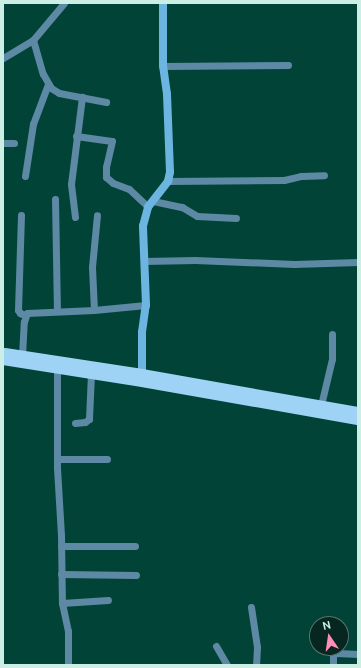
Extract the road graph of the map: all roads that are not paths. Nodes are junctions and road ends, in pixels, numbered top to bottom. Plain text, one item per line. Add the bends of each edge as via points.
1 (64, 3) edge
2 (163, 3) edge
3 (33, 40) junction
4 (3, 58) edge
5 (288, 65) dead end
6 (163, 66) junction
7 (48, 84) junction
8 (82, 97) junction
9 (106, 102) dead end
10 (76, 136) junction
11 (3, 142) edge
12 (14, 143) dead end
13 (324, 175) dead end
14 (25, 176) dead end
15 (168, 181) junction
16 (55, 198) dead end
17 (150, 204) junction
18 (21, 215) dead end
19 (97, 215) dead end
20 (75, 217) dead end
21 (236, 218) dead end
22 (144, 261) junction
23 (358, 262) edge
24 (146, 305) junction
25 (94, 310) junction
26 (57, 311) junction
27 (25, 315) junction
28 (332, 334) dead end
29 (3, 353) edge
30 (22, 356) junction
31 (3, 360) edge
32 (57, 368) junction
33 (91, 374) junction
34 (142, 378) junction
35 (321, 405) junction
36 (358, 412) edge
37 (358, 420) edge
38 (75, 423) dead end
39 (57, 459) junction
40 (107, 459) dead end
41 (61, 546) junction
42 (135, 546) dead end
43 (62, 574) junction
44 (136, 575) dead end
45 (108, 600) dead end
46 (62, 603) junction
47 (251, 607) dead end
48 (216, 646) dead end
49 (68, 665) edge
50 (227, 665) edge
51 (256, 665) edge

1 - 3 street
2 - 6 street
3 - 4 street
3 - 7 street
5 - 6 street
6 - 15 street via 167,94 170,164
7 - 8 street via 59,93
7 - 14 street via 33,124
8 - 9 street
8 - 10 street
10 - 17 street via 112,141 106,177
10 - 20 street via 71,184
11 - 12 street
13 - 15 street via 284,180
15 - 17 street
16 - 26 street
17 - 21 street via 182,207 197,216
17 - 22 street via 143,226
18 - 27 street via 18,310
19 - 25 street via 92,267
22 - 23 street via 195,260 294,264
22 - 24 street
24 - 25 street
24 - 34 street via 142,332
25 - 26 street
26 - 27 street via 30,312
27 - 30 street
28 - 35 street via 332,359
29 - 30 main road
30 - 34 main road
31 - 32 main road
32 - 33 main road
32 - 39 street
33 - 34 main road
33 - 38 street via 89,419 86,422
34 - 35 main road
34 - 37 main road
35 - 36 main road
39 - 40 street
39 - 41 street
41 - 42 street
41 - 43 street
43 - 44 street
43 - 46 street
45 - 46 street
46 - 49 street via 68,638
47 - 51 street
48 - 50 street

